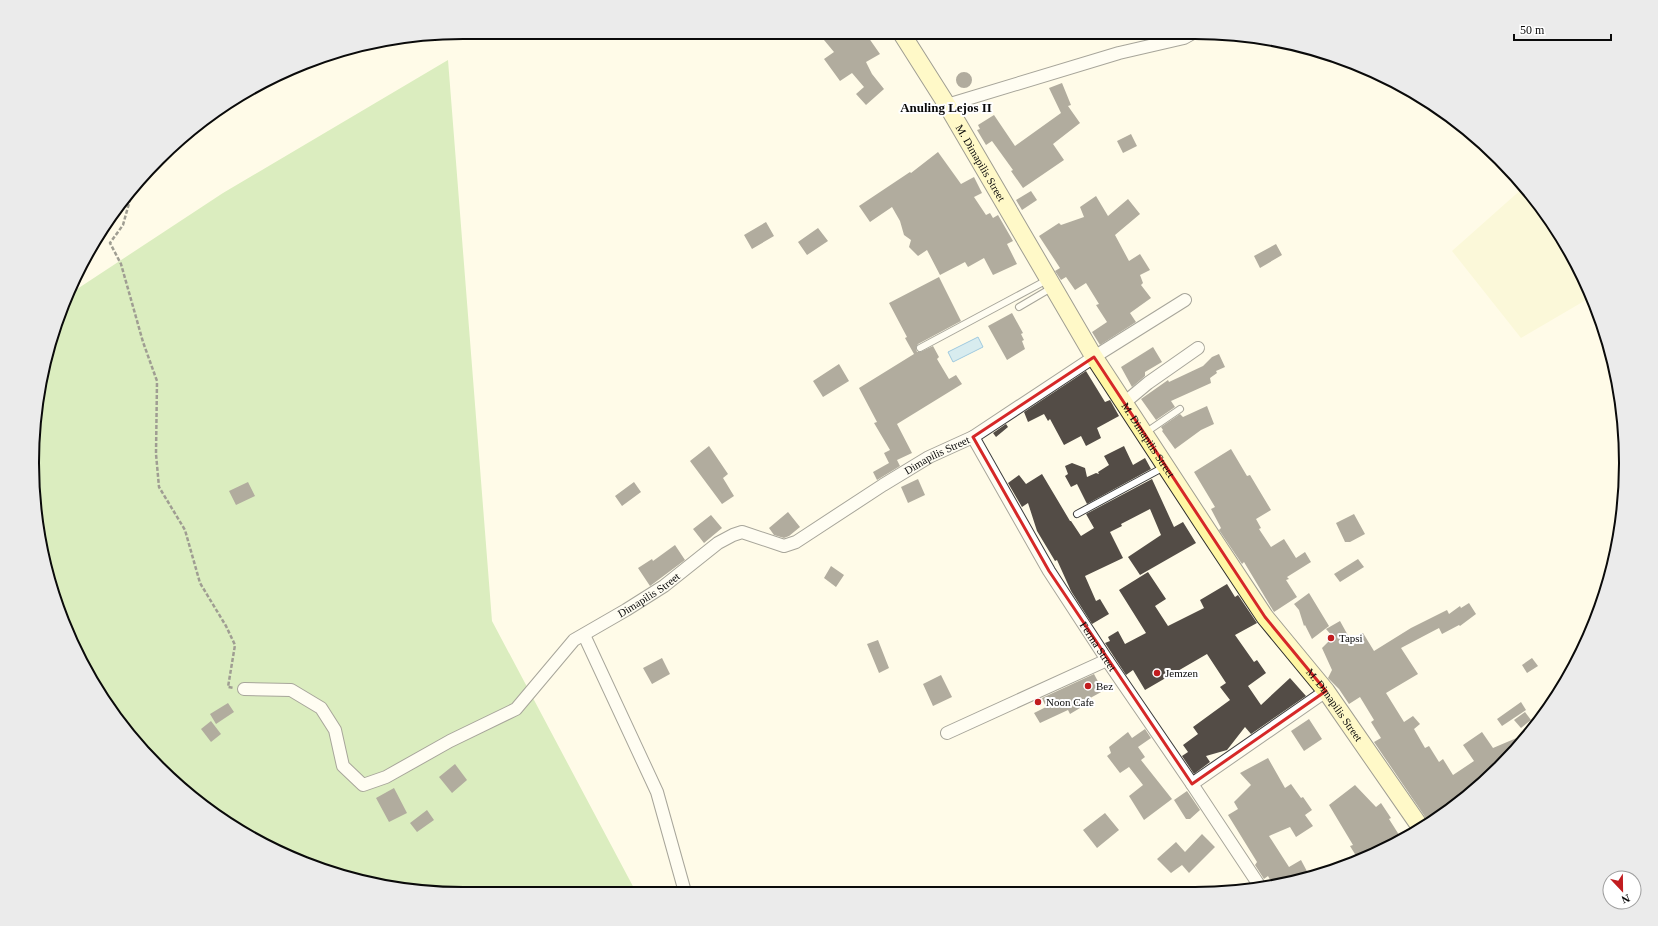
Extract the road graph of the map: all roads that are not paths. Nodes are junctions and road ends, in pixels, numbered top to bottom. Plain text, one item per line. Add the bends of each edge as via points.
1 (905, 39) edge
2 (1180, 39) edge
3 (947, 105) junction
4 (1050, 283) junction
5 (1185, 300) dead end
6 (1019, 307) dead end
7 (920, 348) dead end
8 (1198, 348) dead end
9 (1094, 357) junction
10 (1124, 403) junction
11 (1180, 409) dead end
12 (1144, 434) junction
13 (974, 436) junction
14 (1166, 467) junction
15 (1077, 514) dead end
16 (584, 635) junction
17 (1106, 660) junction
18 (244, 689) road end
19 (1326, 691) junction
20 (947, 733) dead end
21 (1192, 784) junction
22 (1418, 824) edge
23 (1257, 882) edge
24 (684, 887) edge

1 - 3 main road, M. Dimapilis Street
2 - 3 street via 1119,53
3 - 4 main road, M. Dimapilis Street
4 - 6 lane
4 - 7 lane
4 - 9 main road, M. Dimapilis Street
5 - 9 street, Dimapilis Street
8 - 10 street
9 - 10 main road, M. Dimapilis Street
9 - 13 street, Dimapilis Street
10 - 12 main road, M. Dimapilis Street
11 - 12 lane
12 - 14 main road, M. Dimapilis Street
13 - 16 street, Dimapilis Street via 928,457 796,542 784,546 742,532 733,534 664,586
13 - 17 street, Ferma Street via 1049,571
14 - 15 lane
14 - 19 main road, M. Dimapilis Street via 1265,617
16 - 18 street, Dimapilis Street via 574,640 516,708 386,777 363,785 343,766 335,730 321,708 291,690
16 - 24 street via 657,792
17 - 20 street
17 - 21 street, Ferma Street
19 - 21 street
19 - 22 main road, M. Dimapilis Street
21 - 23 street, Ferma Street

